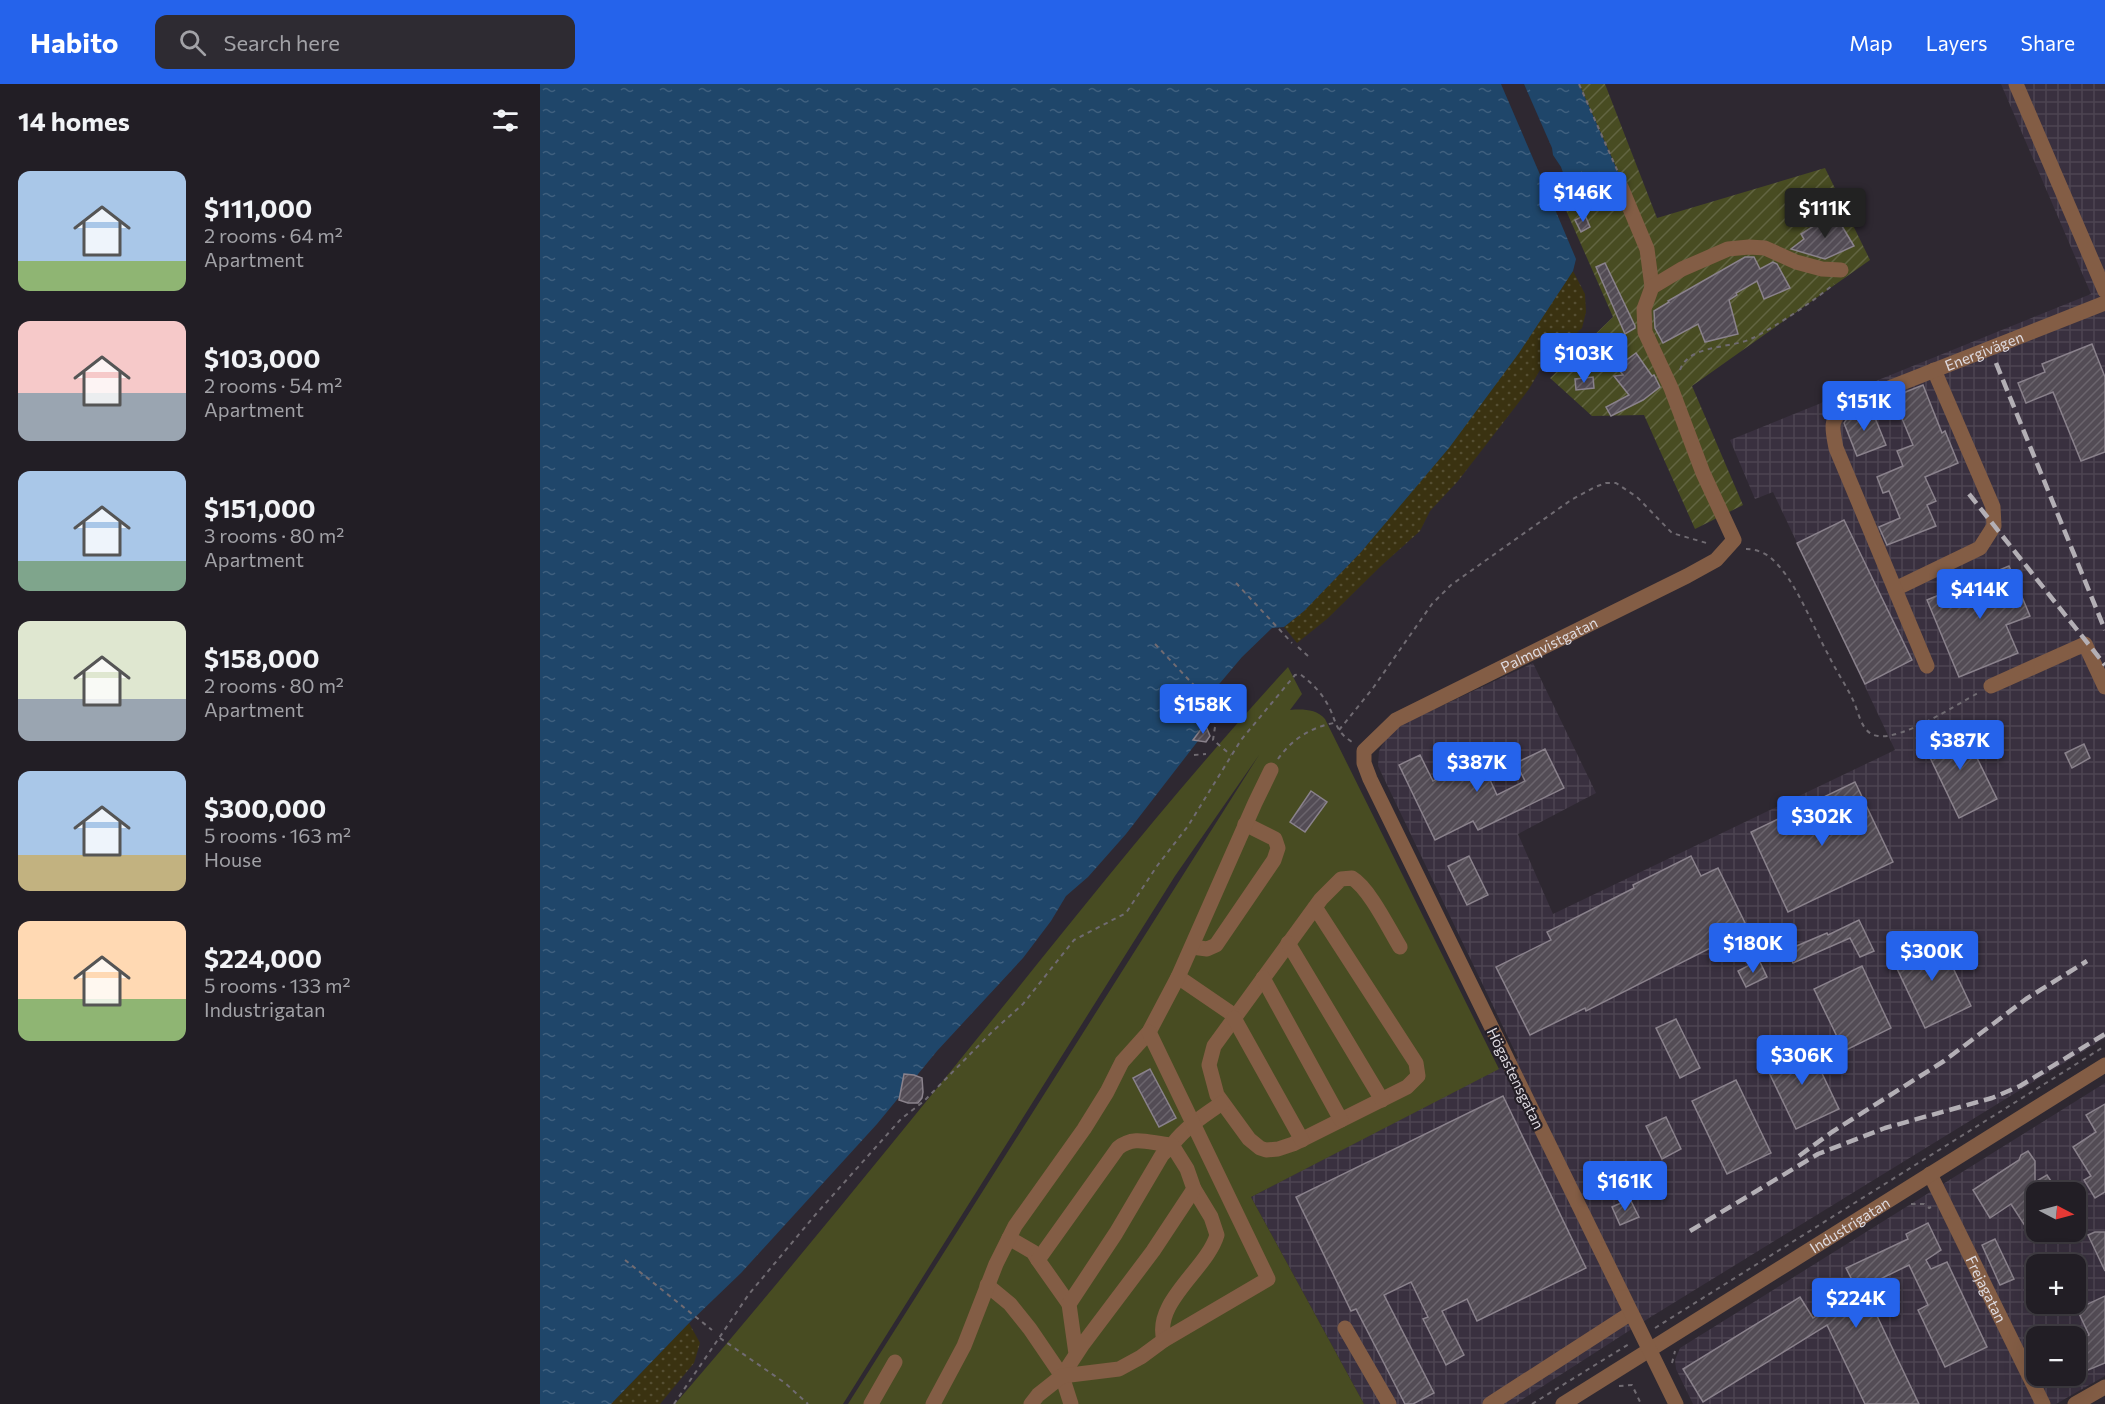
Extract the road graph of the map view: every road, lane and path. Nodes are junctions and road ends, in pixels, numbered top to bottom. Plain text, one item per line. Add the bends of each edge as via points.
1 (1579, 84) edge
2 (2016, 84) edge
3 (1581, 172) dead end
4 (1618, 172) dead end
5 (1586, 184) dead end
6 (1621, 187) dead end
7 (1841, 270) joint
8 (1652, 287) junction
9 (2105, 291) edge
10 (2105, 303) edge
11 (1934, 370) junction
12 (1679, 371) dead end
13 (1731, 543) junction
14 (1236, 583) dead end
15 (1895, 589) junction
16 (1292, 643) dead end
17 (1155, 644) dead end
18 (1298, 647) dead end
19 (1309, 657) dead end
20 (1927, 666) dead end
21 (1991, 686) joint
22 (2105, 687) edge
23 (1223, 716) dead end
24 (1334, 723) junction
25 (1215, 727) dead end
26 (1339, 731) junction
27 (1364, 750) junction
28 (1206, 754) dead end
29 (1194, 755) dead end
30 (1231, 755) junction
31 (1271, 770) joint
32 (1245, 824) junction
33 (1315, 907) junction
34 (1288, 943) junction
35 (1400, 947) dead end
36 (1192, 948) junction
37 (1178, 977) junction
38 (1263, 978) junction
39 (1234, 1017) junction
40 (1149, 1032) junction
41 (2105, 1046) edge
42 (2105, 1065) edge
43 (1382, 1100) junction
44 (1222, 1103) junction
45 (1341, 1120) junction
46 (1194, 1122) junction
47 (1302, 1140) junction
48 (1172, 1145) junction
49 (1930, 1174) junction
50 (1194, 1189) junction
51 (1944, 1201) junction
52 (1906, 1207) dead end
53 (1009, 1238) junction
54 (625, 1260) dead end
55 (1038, 1260) junction
56 (987, 1285) junction
57 (1069, 1304) junction
58 (1631, 1313) junction
59 (1345, 1328) dead end
60 (712, 1330) dead end
61 (1642, 1336) junction
62 (720, 1338) junction
63 (1164, 1340) junction
64 (1679, 1347) dead end
65 (1649, 1350) junction
66 (1076, 1354) junction
67 (895, 1362) dead end
68 (1673, 1371) dead end
69 (1062, 1376) junction
70 (1618, 1386) dead end
71 (2105, 1387) edge
72 (674, 1404) edge
73 (808, 1404) edge
74 (871, 1404) edge
75 (933, 1404) edge
76 (1031, 1404) edge
77 (1071, 1404) edge
78 (1389, 1404) edge
79 (1490, 1404) edge
80 (1532, 1404) edge
81 (1563, 1404) edge
82 (1641, 1404) edge
83 (1676, 1404) edge
84 (2043, 1404) edge
85 (2075, 1404) edge

1 - 4 path
2 - 9 street
3 - 5 path
6 - 8 street via 1647,249
7 - 8 street via 1822,269 1765,248 1749,247 1728,249
7 - 12 path via 1843,277 1751,339 1690,356
8 - 13 street via 1644,309 1645,332
10 - 11 street, Energivägen
11 - 15 street via 1993,507 1994,526 1980,548
11 - 15 street, Energivägen via 1845,405 1834,417 1836,448
13 - 21 path via 1769,556 1779,566 1870,733 1877,736 1900,732
13 - 26 path via 1683,538 1672,533 1637,497 1616,483 1595,487 1450,585
13 - 27 street, Palmqvistgatan via 1716,560 1687,576 1396,720
14 - 16 path
15 - 20 street
17 - 23 path
18 - 19 path
21 - 22 street via 2085,644
24 - 26 path
24 - 30 path via 1315,685 1300,674 1295,675
24 - 31 path via 1305,733 1281,754
25 - 30 path via 1213,740
26 - 27 path
27 - 58 street, Högastensgatan via 1370,779
28 - 29 path
30 - 62 path via 1188,826 1125,913 1074,940 1023,1004 901,1119 749,1294
31 - 32 street
32 - 36 street
32 - 36 street via 1275,840 1278,848 1274,860 1216,945
33 - 34 street
33 - 35 street via 1341,879 1352,878
33 - 43 street via 1417,1066 1418,1076 1413,1082
34 - 38 street
34 - 43 street
36 - 37 street
37 - 39 street
37 - 40 street
38 - 39 street
38 - 45 street
39 - 44 street via 1209,1059 1210,1073
39 - 47 street
40 - 46 street
40 - 53 street via 1122,1062 1084,1130
41 - 61 path
42 - 49 street, Industrigatan
43 - 45 street
44 - 46 street
44 - 47 street via 1260,1148 1278,1149
45 - 47 street
46 - 48 street
46 - 63 street via 1268,1279
48 - 50 street
48 - 55 street via 1126,1141
48 - 57 street
49 - 51 street, Frejagatan
49 - 65 street, Industrigatan
50 - 63 street via 1217,1235 1168,1307 1163,1322
50 - 66 street
51 - 52 path via 1929,1208 1918,1203
51 - 84 street, Frejagatan
53 - 55 street via 1033,1252
53 - 56 street
54 - 60 path
55 - 57 street
56 - 69 street via 1010,1304
56 - 75 street via 964,1346
57 - 66 street
58 - 61 street, Högastensgatan
58 - 79 street
59 - 78 street
61 - 65 street, Högastensgatan
61 - 80 path
62 - 72 path
62 - 73 path
63 - 69 street via 1119,1370
64 - 68 path via 1672,1359
65 - 81 street, Industrigatan
65 - 83 street, Högastensgatan
66 - 69 street
67 - 74 street
69 - 76 street
69 - 77 street
70 - 82 path via 1632,1385
71 - 85 street

